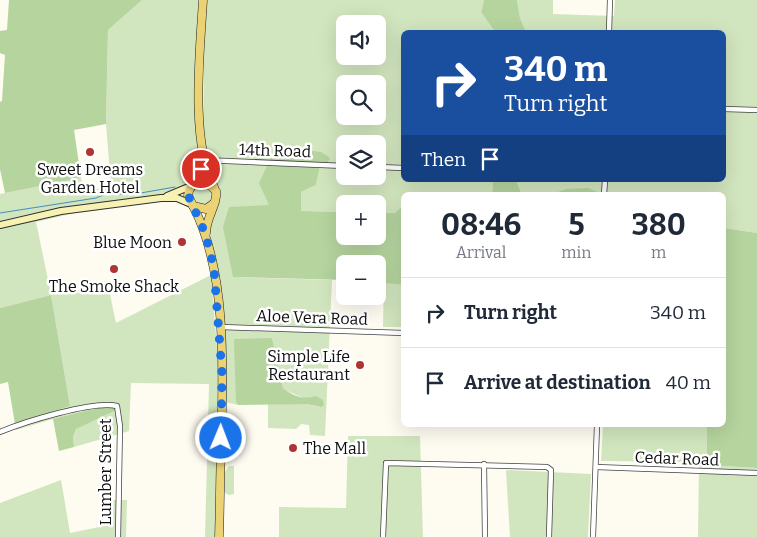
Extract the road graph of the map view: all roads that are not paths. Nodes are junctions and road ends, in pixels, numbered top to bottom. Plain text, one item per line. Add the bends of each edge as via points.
1 (203, 0) edge
2 (610, 0) edge
3 (609, 30) edge
4 (726, 109) edge
5 (757, 110) edge
6 (202, 150) junction
7 (204, 160) junction
8 (336, 166) edge
9 (386, 167) edge
10 (401, 168) edge
11 (192, 185) junction
12 (214, 187) junction
13 (161, 198) junction
14 (213, 204) junction
15 (192, 205) junction
16 (0, 224) edge
17 (207, 240) junction
18 (220, 326) junction
19 (401, 332) edge
20 (597, 427) edge
21 (0, 432) edge
22 (484, 464) junction
23 (596, 467) junction
24 (757, 473) edge
25 (118, 537) edge
26 (219, 537) edge
27 (383, 537) edge
28 (485, 537) edge
29 (549, 537) edge
30 (593, 537) edge

1 - 6 main road
2 - 3 street
4 - 5 street
6 - 7 main road
6 - 11 main road via 201,169
7 - 8 street, 14th Road
7 - 12 main road
9 - 10 street
11 - 12 main road via 202,181
11 - 13 main road
11 - 15 main road via 188,195
12 - 14 main road via 216,196
13 - 15 main road via 177,198
13 - 16 main road via 61,211
14 - 15 main road via 206,209
14 - 17 main road via 207,222
15 - 17 main road
17 - 18 main road via 214,268
18 - 19 street, Aloe Vera Road
18 - 26 main road
20 - 23 street
21 - 25 street, Lumber Street via 48,416 107,404 117,406 120,426
22 - 27 street via 386,463
22 - 28 street
22 - 29 street via 547,467 551,470
23 - 24 street, Cedar Road
23 - 30 street

